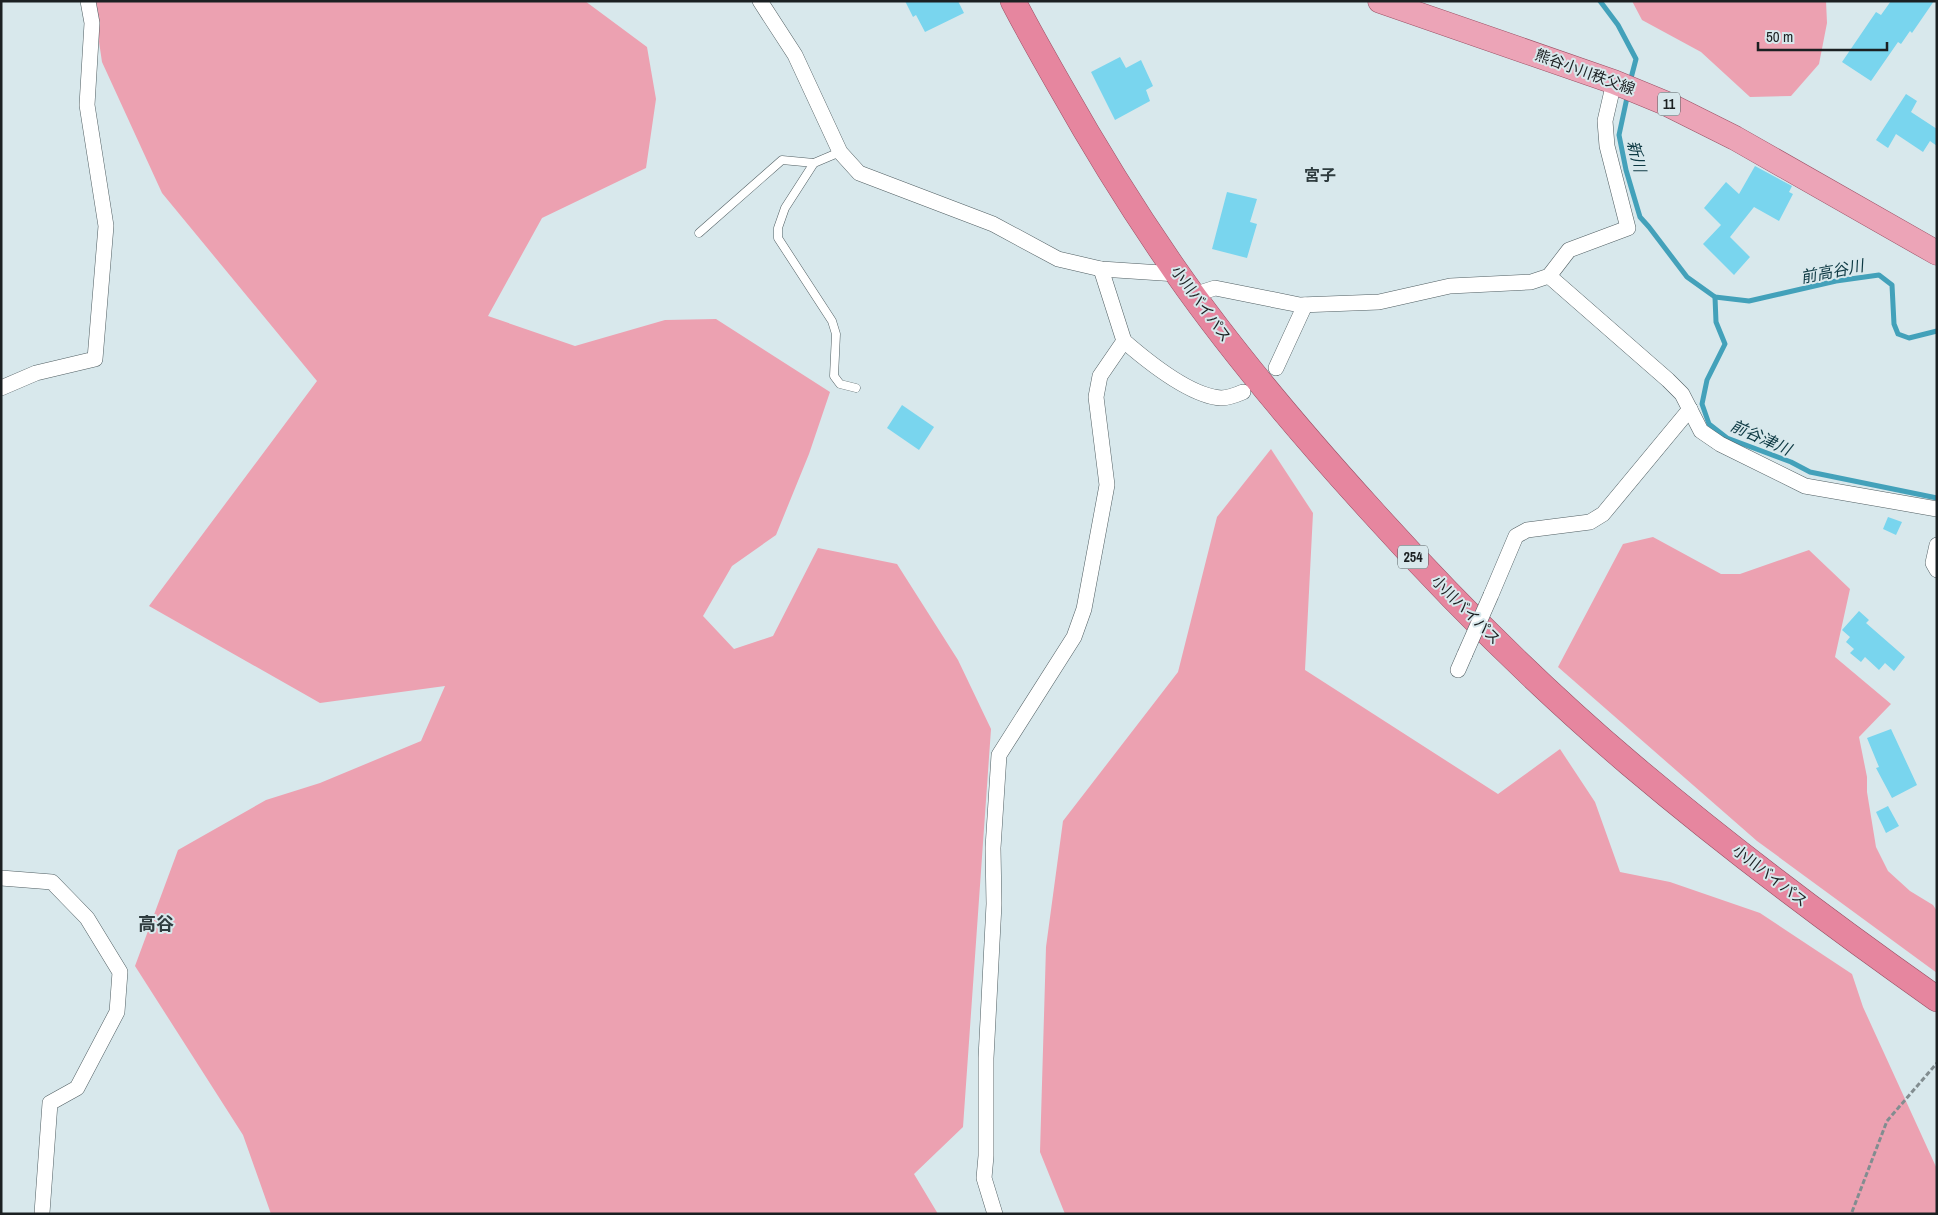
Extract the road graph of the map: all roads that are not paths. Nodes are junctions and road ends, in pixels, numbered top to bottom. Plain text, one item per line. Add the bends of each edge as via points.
1 (88, 1) edge
2 (760, 1) edge
3 (1013, 1) edge
4 (1380, 1) edge
5 (1614, 82) junction
6 (840, 152) junction
7 (814, 163) junction
8 (699, 233) dead end
9 (1937, 253) edge
10 (1101, 269) junction
11 (1178, 274) junction
12 (1549, 276) junction
13 (1193, 294) junction
14 (1306, 305) junction
15 (1124, 341) junction
16 (1276, 368) dead end
17 (1, 388) edge
18 (856, 388) dead end
19 (1243, 392) dead end
20 (1690, 410) junction
21 (1937, 509) edge
22 (1937, 544) edge
23 (1937, 570) edge
24 (1458, 670) dead end
25 (1, 878) edge
26 (1937, 999) edge
27 (43, 1214) edge
28 (994, 1214) edge

1 - 17 street via 92,23 87,106 106,226 95,359 36,373
2 - 6 street via 795,55
3 - 11 highway, 小川バイパス / 254 via 1081,123
4 - 5 main road, 熊谷小川秩父線 / 11
5 - 9 main road, 熊谷小川秩父線 / 11 via 1666,103 1735,138
5 - 12 street via 1605,121 1607,146 1628,228 1569,250
6 - 7 lane
6 - 10 street via 859,173 993,224 1058,259
7 - 8 lane via 782,160
7 - 18 lane via 785,208 778,238 832,321 836,334 834,376 840,384
10 - 11 street
10 - 15 street
11 - 13 highway, 小川バイパス / 254
12 - 14 street via 1531,282 1450,286 1379,302
12 - 20 street via 1668,380 1682,394
13 - 14 street via 1215,288
13 - 26 highway, 小川バイパス / 254 via 1328,463 1484,630 1545,688 1630,764 1714,832 1812,909
14 - 16 street
15 - 19 street via 1150,363 1196,390 1220,398
15 - 28 street via 1100,376 1096,396 1107,485 1084,609 1074,637 1000,756 993,848 994,904 984,1178
20 - 21 street via 1701,431 1720,444 1805,486
20 - 24 street, bridge via 1603,514 1590,522 1527,530 1516,536
22 - 23 street via 1933,563
25 - 27 street via 52,882 88,918 120,972 117,1012 77,1088 50,1103

